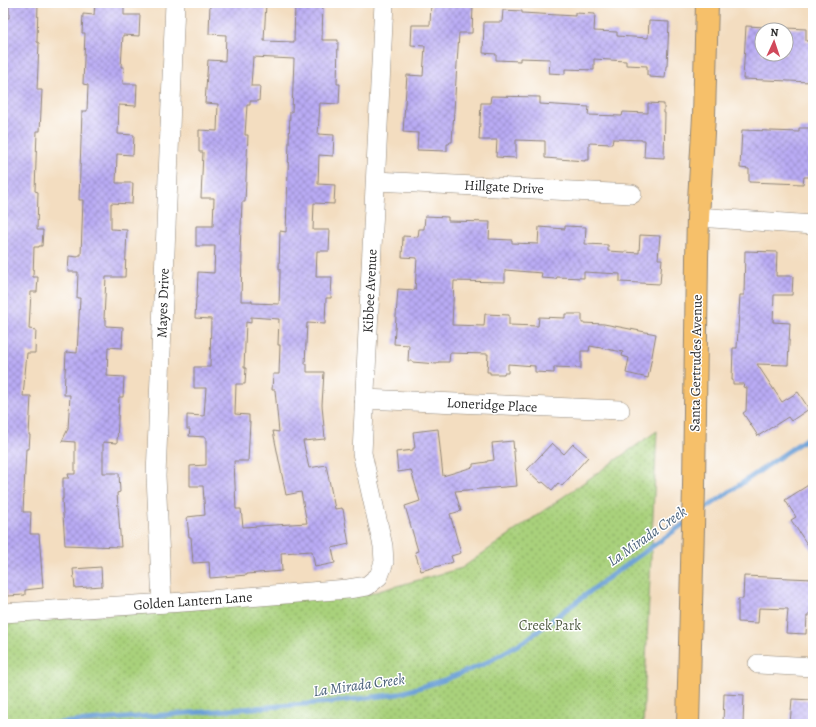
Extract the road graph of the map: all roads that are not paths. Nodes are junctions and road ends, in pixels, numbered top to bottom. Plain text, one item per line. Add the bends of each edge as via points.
1 (175, 3) edge
2 (384, 3) edge
3 (707, 3) edge
4 (376, 181) junction
5 (632, 194) dead end
6 (698, 218) junction
7 (813, 225) edge
8 (364, 399) junction
9 (620, 410) dead end
10 (379, 576) joint
11 (162, 603) junction
12 (3, 614) edge
13 (758, 664) dead end
14 (813, 667) edge
15 (688, 724) edge

1 - 11 street, Mayes Drive via 156,476
2 - 4 street, Kibbee Avenue
3 - 6 main road, Santa Gertrudes Avenue
4 - 5 street, Hillgate Drive
4 - 8 street, Kibbee Avenue
6 - 7 street
6 - 15 main road, Santa Gertrudes Avenue
8 - 9 street, Loneridge Place
8 - 10 street, Kibbee Avenue via 362,453 383,546 384,562
10 - 11 street, Golden Lantern Lane via 367,586 348,589
11 - 12 street, Golden Lantern Lane
13 - 14 street

